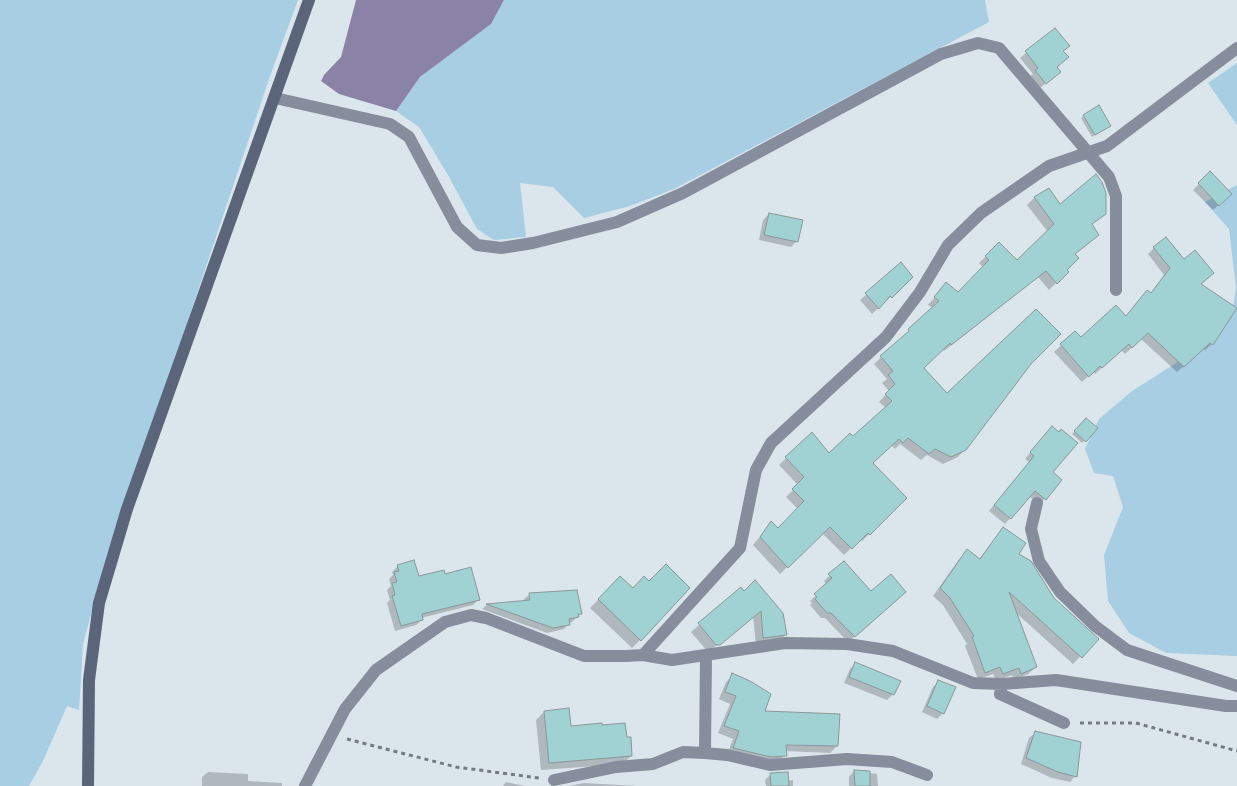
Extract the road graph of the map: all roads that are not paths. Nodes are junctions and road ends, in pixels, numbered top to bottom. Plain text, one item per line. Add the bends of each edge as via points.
1 (309, 0) edge
2 (1237, 48) edge
3 (275, 98) junction
4 (1088, 151) junction
5 (1116, 290) dead end
6 (1037, 503) dead end
7 (643, 654) junction
8 (706, 655) junction
9 (1002, 684) junction
10 (1237, 686) edge
11 (1237, 706) edge
12 (1064, 722) road end
13 (705, 753) junction
14 (927, 774) dead end
15 (554, 780) road end
16 (88, 786) edge
17 (305, 786) edge

1 - 3 street
2 - 4 street via 1107,146
3 - 4 street via 390,124 409,137 457,227 477,245 501,248 616,222 683,193 941,54 978,43 998,48
3 - 16 street via 127,509 99,603 89,680
4 - 5 street via 1110,177 1116,196
4 - 7 street via 1049,166 981,213 948,245 920,292 886,337 771,443 756,470 740,548
6 - 10 street via 1031,529 1039,561 1060,592 1095,626 1127,650
7 - 8 street via 672,660
7 - 17 street via 584,656 486,618 471,615 445,622 376,670 345,709
8 - 9 street via 786,643 847,644 893,651 973,683
8 - 13 street
9 - 11 street via 1056,680
9 - 12 street via 1000,694
13 - 14 street via 770,765 847,759 892,762
13 - 15 street via 683,752 653,764 616,767

